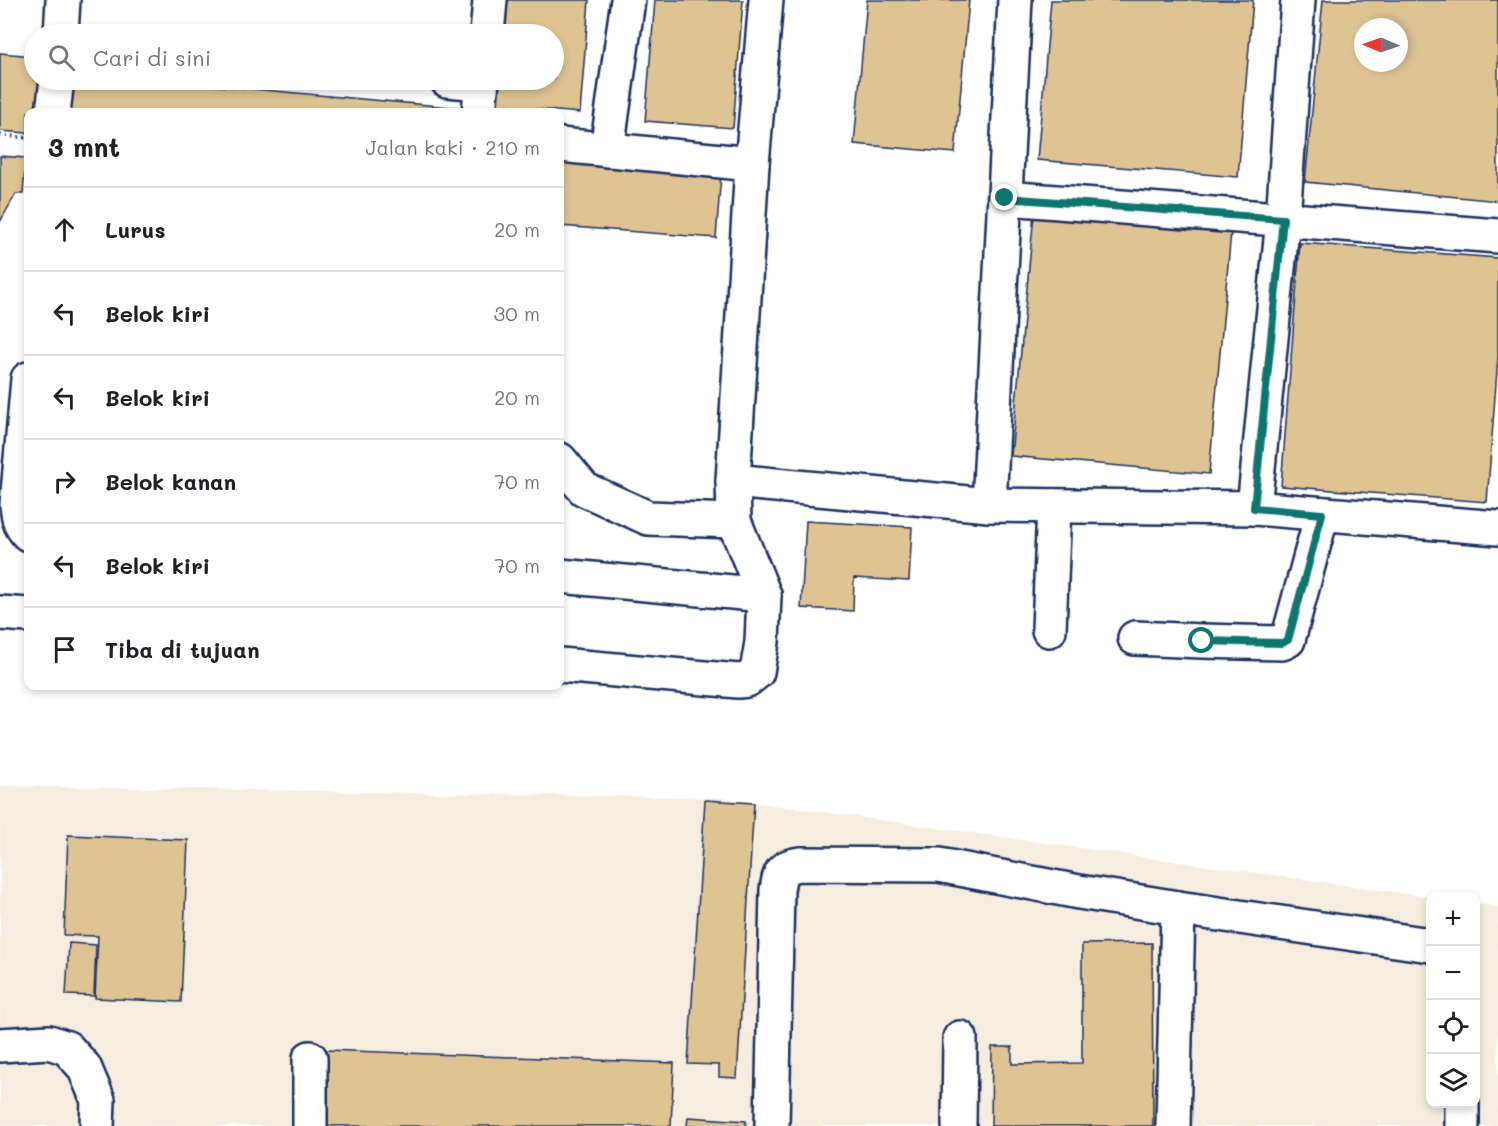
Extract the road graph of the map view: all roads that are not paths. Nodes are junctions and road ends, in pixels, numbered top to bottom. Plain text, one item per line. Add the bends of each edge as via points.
1 (63, 0) edge
2 (490, 0) edge
3 (628, 0) edge
4 (766, 0) edge
5 (1015, 0) edge
6 (1298, 0) edge
7 (62, 24) edge
8 (488, 24) edge
9 (56, 90) edge
10 (54, 108) edge
11 (564, 145) edge
12 (608, 150) junction
13 (752, 164) junction
14 (1005, 198) junction
15 (1283, 219) junction
16 (1498, 236) edge
17 (24, 424) edge
18 (564, 465) edge
19 (733, 481) junction
20 (989, 505) junction
21 (1053, 506) junction
22 (1254, 508) junction
23 (1322, 514) junction
24 (734, 521) junction
25 (1498, 528) edge
26 (24, 529) edge
27 (564, 576) edge
28 (764, 595) junction
29 (0, 613) edge
30 (24, 615) edge
31 (1049, 630) dead end
32 (1135, 638) dead end
33 (564, 665) edge
34 (1178, 908) junction
35 (1426, 944) edge
36 (960, 1038) dead end
37 (0, 1045) edge
38 (310, 1058) dead end
39 (1462, 1108) edge
40 (97, 1126) edge
41 (309, 1126) edge
42 (772, 1126) edge
43 (959, 1126) edge
44 (1173, 1126) edge
45 (1462, 1126) edge

1 - 7 lane
2 - 8 lane
3 - 12 lane
4 - 13 lane
5 - 14 lane
6 - 15 lane
9 - 10 lane
11 - 12 lane
12 - 13 lane
13 - 19 lane
14 - 15 lane
14 - 20 lane
15 - 16 lane
15 - 22 lane
17 - 26 lane via 17,504
18 - 24 lane via 584,489 648,518
19 - 20 lane
19 - 24 lane
20 - 21 lane
21 - 22 lane
21 - 31 lane
22 - 23 lane
23 - 25 lane
23 - 32 lane via 1288,640 1282,643
24 - 28 lane
27 - 28 lane
28 - 33 lane via 757,672 744,681
29 - 30 lane
34 - 35 lane
34 - 42 lane via 939,866 788,866 778,880 777,890
34 - 44 lane
36 - 43 lane
37 - 40 lane via 49,1042 67,1048 84,1067 98,1100
38 - 41 lane
39 - 45 lane

